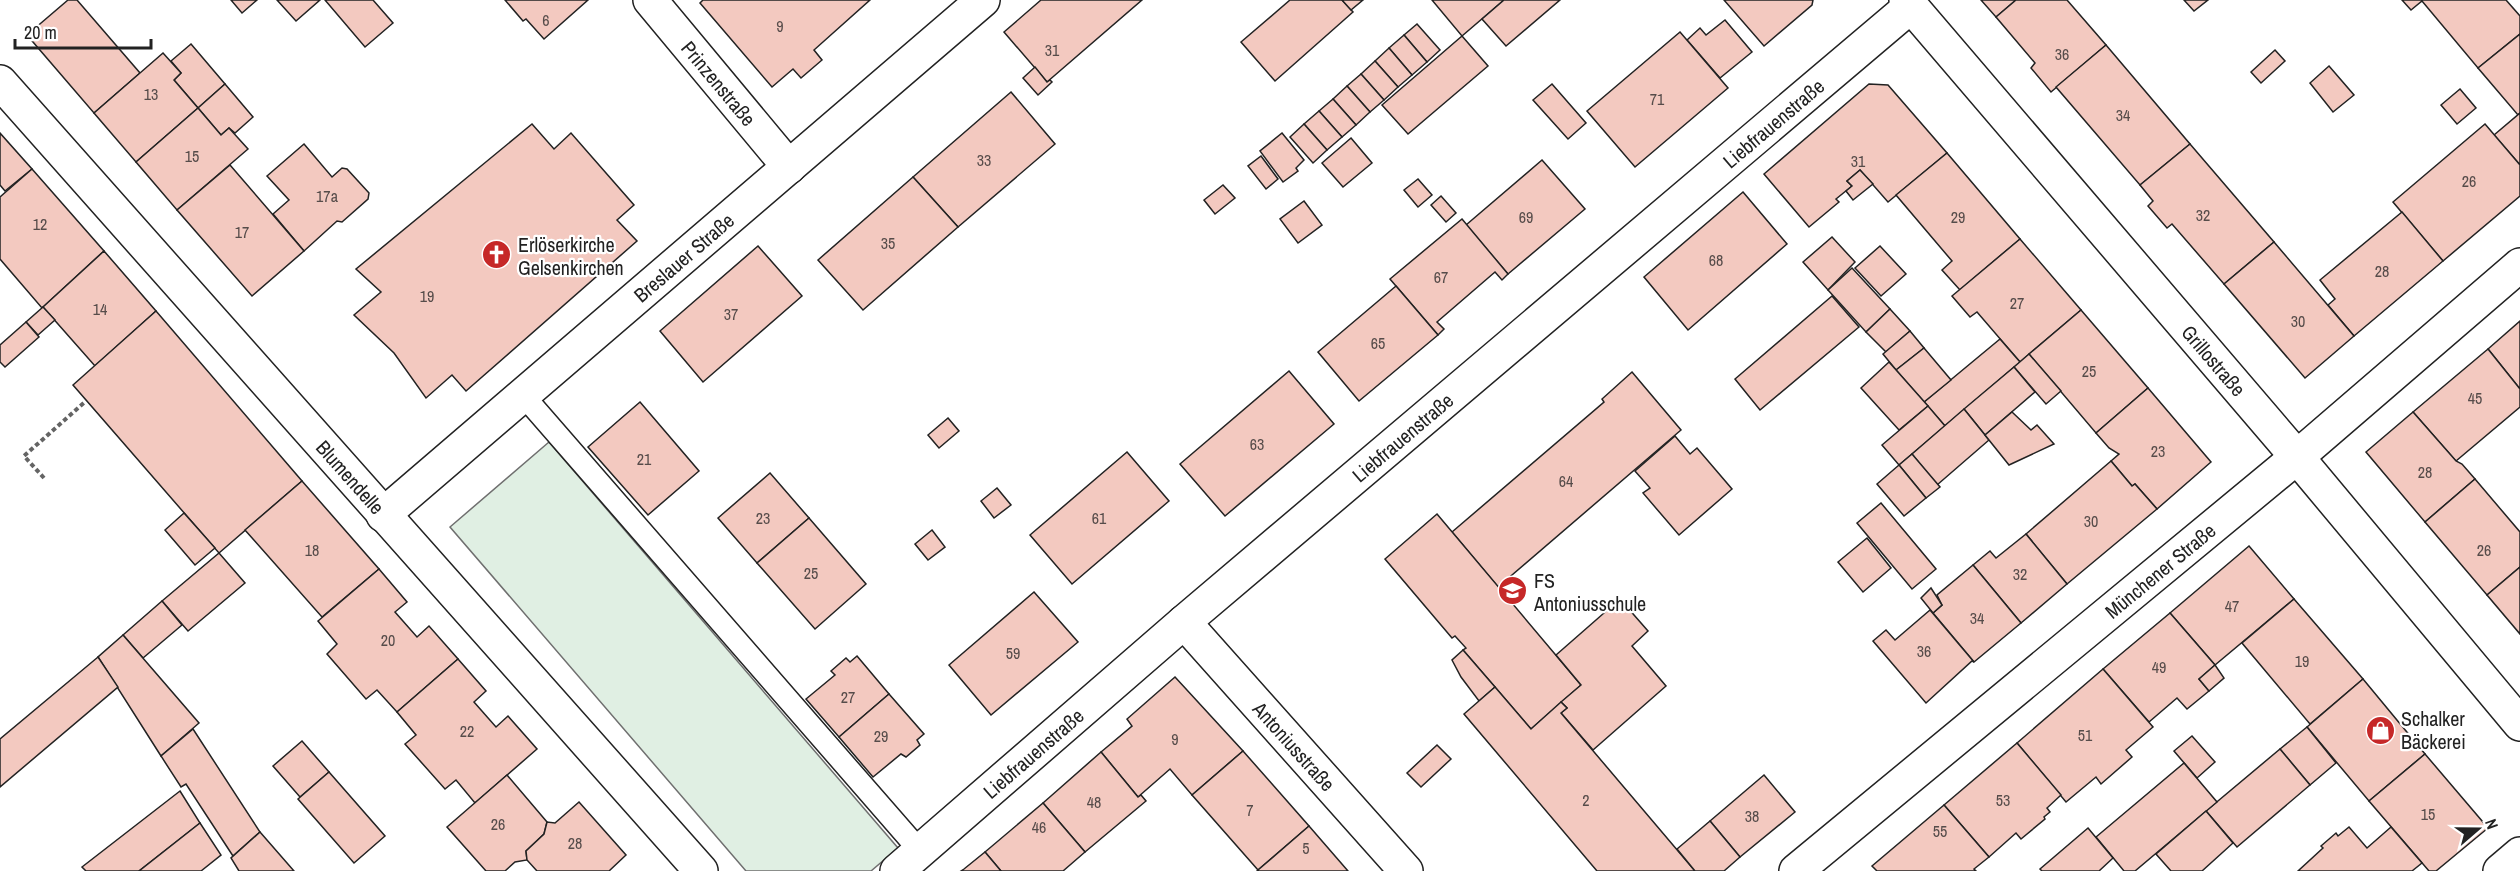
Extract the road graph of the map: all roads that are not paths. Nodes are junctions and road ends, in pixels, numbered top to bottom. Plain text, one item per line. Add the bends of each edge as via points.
1 (650, 0) edge
2 (983, 0) edge
3 (1908, 3) edge
4 (0, 82) edge
5 (789, 166) junction
6 (2520, 265) edge
7 (523, 395) junction
8 (2297, 456) junction
9 (383, 515) junction
10 (1185, 622) junction
11 (2520, 724) edge
12 (2520, 854) edge
13 (908, 861) edge
14 (701, 871) edge
15 (1406, 871) edge
16 (1796, 871) edge
17 (2500, 871) edge

1 - 5 street, Prinzenstraße
2 - 5 street, Breslauer Straße
3 - 8 street, Grillostraße
3 - 10 street, Liebfrauenstraße
4 - 9 street, Blumendelle
5 - 7 street, Breslauer Straße
6 - 8 street, Münchener Straße
7 - 9 street, Breslauer Straße
7 - 13 lane
8 - 11 street, Grillostraße
8 - 16 street, Münchener Straße
9 - 14 street, Blumendelle
10 - 13 street, Liebfrauenstraße
10 - 15 street, Antoniusstraße
12 - 17 street

